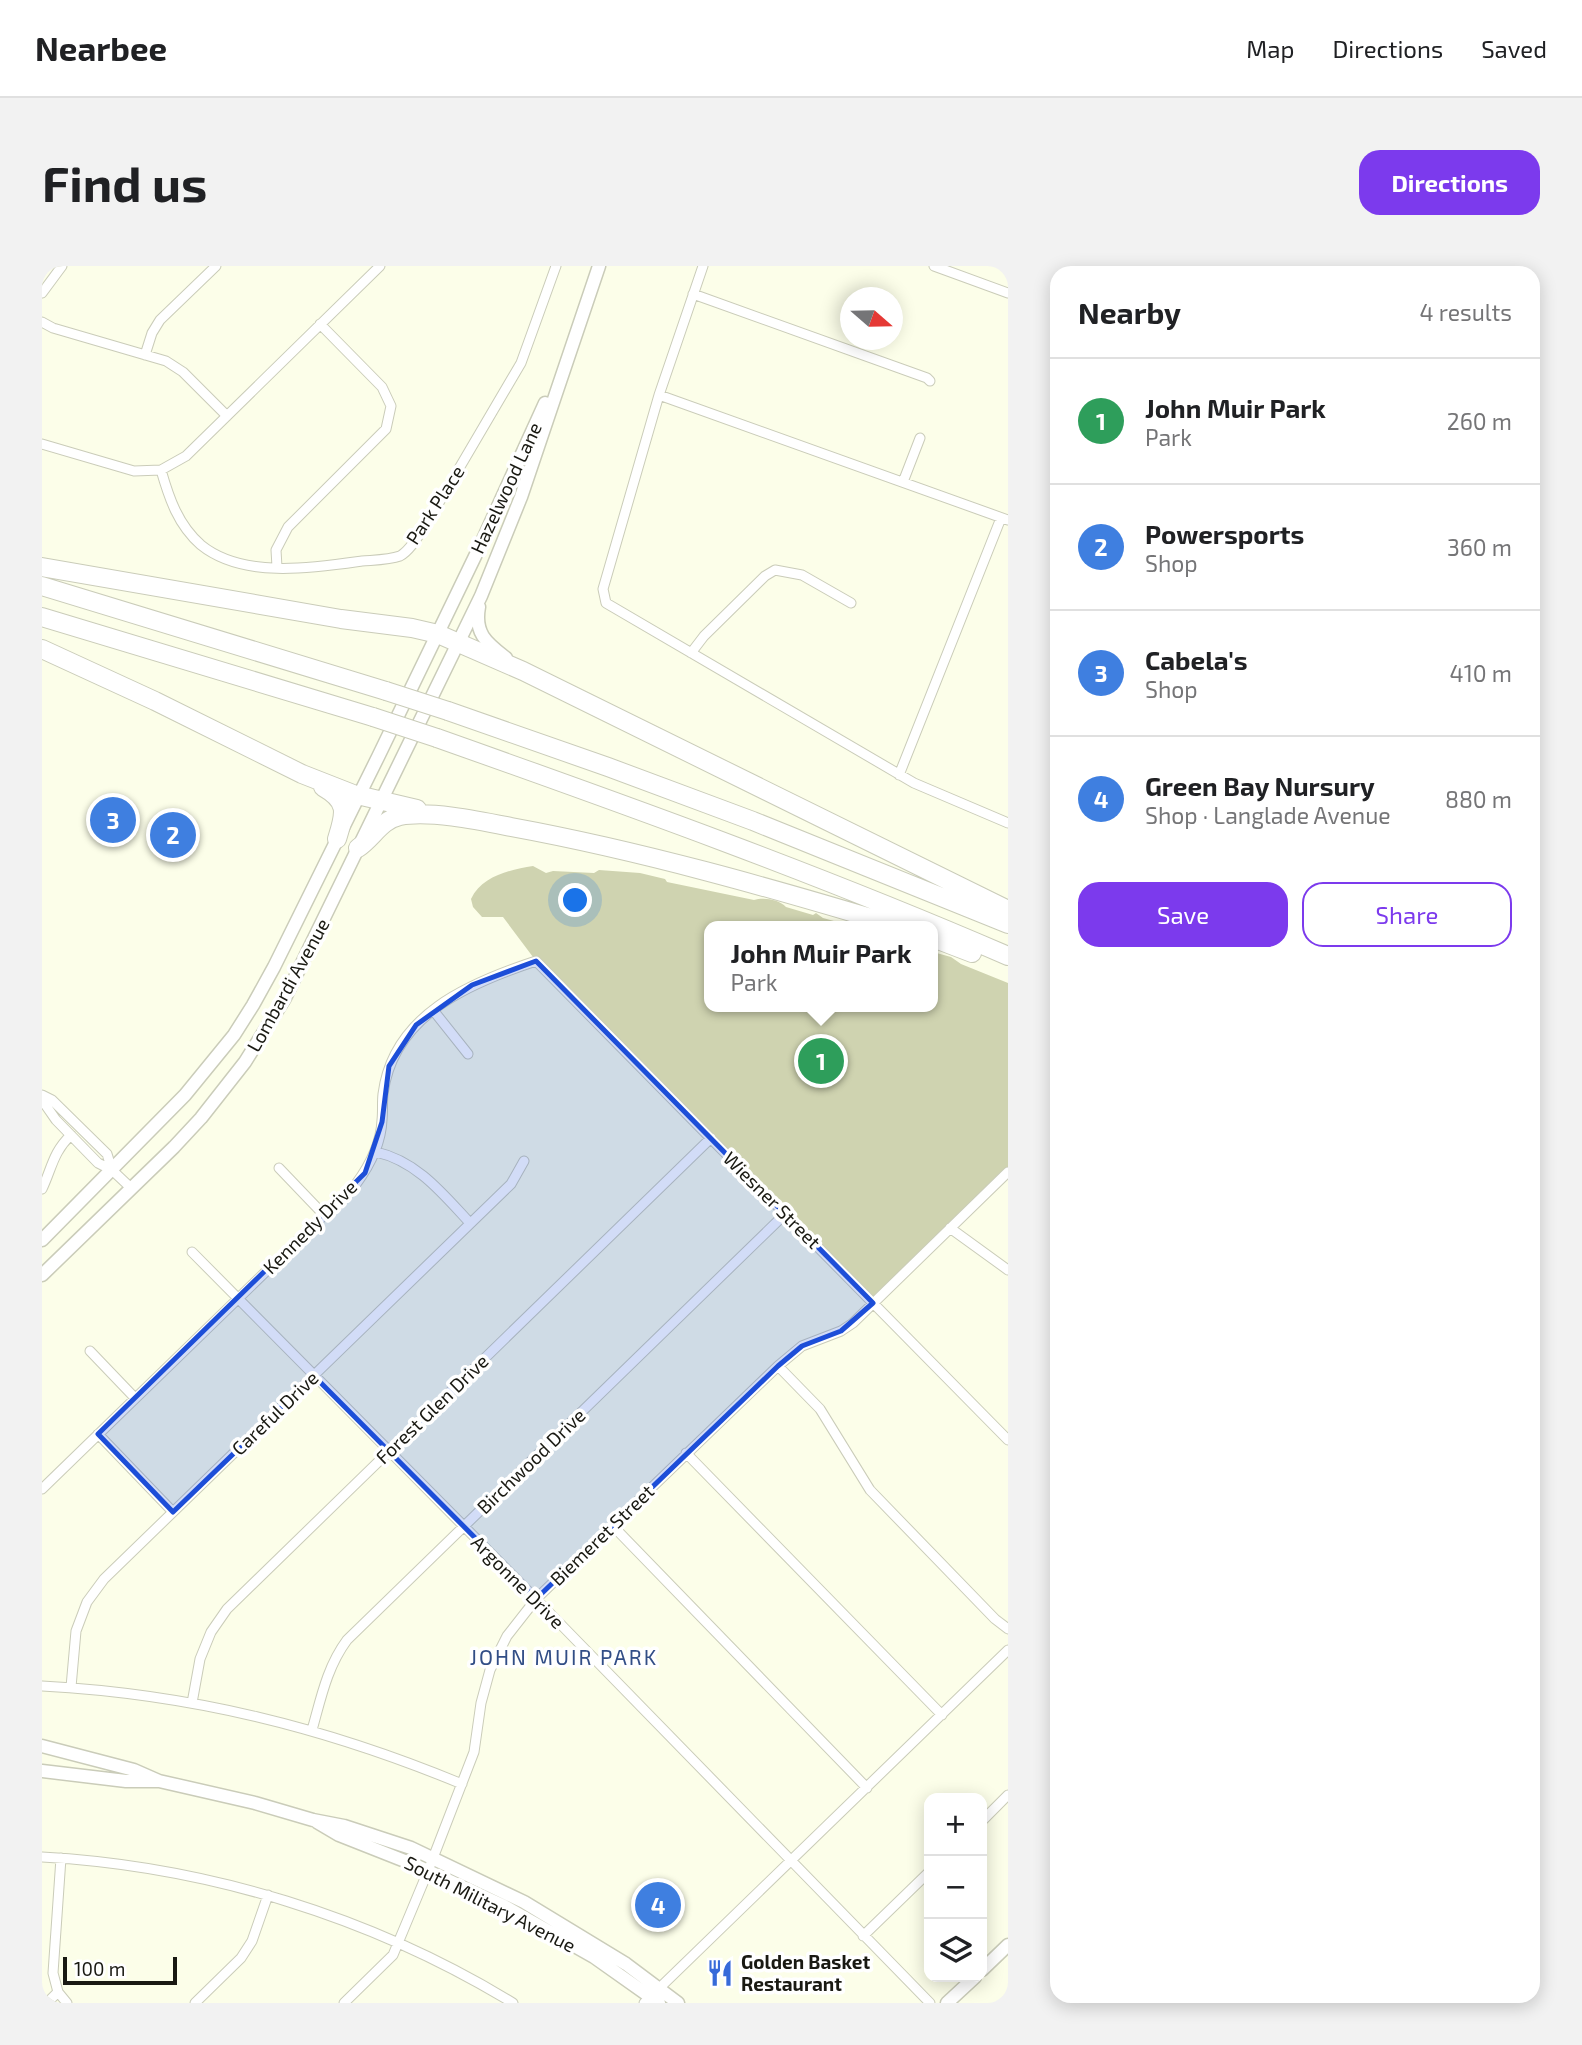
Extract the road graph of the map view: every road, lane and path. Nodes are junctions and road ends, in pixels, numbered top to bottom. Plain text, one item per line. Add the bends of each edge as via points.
1 (62, 266) edge
2 (216, 266) edge
3 (380, 266) edge
4 (556, 266) edge
5 (599, 266) edge
6 (703, 266) edge
7 (934, 266) edge
8 (42, 293) edge
9 (1008, 293) edge
10 (693, 294) junction
11 (42, 322) edge
12 (320, 324) junction
13 (572, 342) junction
14 (145, 355) junction
15 (930, 381) dead end
16 (659, 395) junction
17 (227, 416) junction
18 (920, 438) dead end
19 (42, 444) edge
20 (161, 470) junction
21 (903, 482) junction
22 (1005, 519) edge
23 (42, 567) edge
24 (277, 567) junction
25 (42, 586) edge
26 (481, 596) junction
27 (850, 603) dead end
28 (42, 617) edge
29 (438, 634) junction
30 (459, 642) junction
31 (42, 649) edge
32 (691, 653) junction
33 (523, 671) junction
34 (302, 774) junction
35 (899, 775) junction
36 (359, 795) junction
37 (381, 801) junction
38 (455, 818) junction
39 (1008, 823) edge
40 (337, 839) junction
41 (358, 848) junction
42 (1008, 910) edge
43 (881, 921) edge
44 (927, 921) edge
45 (1008, 924) edge
46 (938, 926) edge
47 (938, 941) edge
48 (1008, 957) edge
49 (536, 961) joint
50 (1008, 966) edge
51 (433, 1010) junction
52 (468, 1054) dead end
53 (42, 1098) edge
54 (71, 1135) junction
55 (710, 1138) junction
56 (376, 1152) junction
57 (524, 1161) dead end
58 (279, 1168) dead end
59 (112, 1170) junction
60 (1008, 1172) edge
61 (131, 1188) junction
62 (42, 1189) edge
63 (785, 1214) junction
64 (324, 1215) junction
65 (470, 1223) junction
66 (950, 1228) junction
67 (42, 1240) edge
68 (192, 1252) dead end
69 (1008, 1270) edge
70 (42, 1275) edge
71 (238, 1299) junction
72 (873, 1303) junction
73 (90, 1352) dead end
74 (778, 1366) junction
75 (314, 1376) junction
76 (135, 1398) junction
77 (98, 1434) junction
78 (1008, 1440) edge
79 (388, 1451) junction
80 (687, 1453) junction
81 (42, 1489) edge
82 (173, 1512) junction
83 (612, 1525) junction
84 (463, 1527) junction
85 (536, 1599) junction
86 (1008, 1629) edge
87 (1008, 1650) edge
88 (42, 1686) edge
89 (71, 1687) junction
90 (192, 1703) junction
91 (942, 1715) junction
92 (312, 1730) junction
93 (42, 1746) edge
94 (42, 1771) edge
95 (159, 1781) junction
96 (462, 1784) junction
97 (867, 1788) junction
98 (1008, 1796) edge
99 (987, 1816) edge
100 (42, 1857) edge
101 (61, 1858) junction
102 (791, 1862) junction
103 (431, 1864) junction
104 (924, 1877) edge
105 (268, 1895) junction
106 (863, 1936) junction
107 (398, 1943) junction
108 (1008, 1945) edge
109 (987, 1965) edge
110 (970, 1982) edge
111 (58, 1992) junction
112 (653, 1997) edge
113 (498, 2000) edge
114 (47, 2003) edge
115 (67, 2003) edge
116 (195, 2003) edge
117 (344, 2003) edge
118 (513, 2003) edge
119 (678, 2003) edge
120 (930, 2003) edge
121 (947, 2003) edge

1 - 8 street
2 - 14 street via 160,320
3 - 12 street
4 - 24 street, Park Place via 522,363 415,541 400,556 314,568
5 - 13 main road, Hazelwood Lane
6 - 10 street
7 - 9 street
10 - 15 street
10 - 16 street
11 - 14 street
12 - 17 street
12 - 24 street via 382,387 391,406 386,429 288,527 276,550
13 - 26 main road, Hazelwood Lane via 521,497
13 - 29 main road, Hazelwood Lane
14 - 17 street via 183,372
16 - 21 street
16 - 32 street via 603,589 606,603
17 - 20 street via 186,456
18 - 21 street
19 - 20 street via 134,471
20 - 24 street, Park Place via 170,501 201,544 223,558
21 - 22 street
22 - 35 street
23 - 29 highway
25 - 45 highway, bridge via 386,691 595,762
26 - 30 main road, Hazelwood Lane
26 - 33 main road via 477,615 483,637
27 - 32 street via 802,575 775,570
28 - 44 highway, bridge via 437,738 734,845
29 - 30 highway
29 - 36 main road, Lombardi Avenue
30 - 33 highway
30 - 37 main road, Lombardi Avenue
31 - 34 highway
32 - 35 street
33 - 42 highway
34 - 36 highway
34 - 40 highway via 341,802 344,815
35 - 39 street
36 - 37 highway
36 - 40 main road, Lombardi Avenue
37 - 38 highway
37 - 41 main road, Lombardi Avenue
38 - 41 highway via 398,817 387,821
38 - 43 highway via 597,843
40 - 59 main road, Lombardi Avenue via 275,967 237,1030 185,1095
41 - 61 main road, Lombardi Avenue via 294,981 249,1056 201,1118
46 - 48 highway, bridge
47 - 50 highway
49 - 51 street, Kennedy Drive via 472,985
49 - 55 street, Wiesner Street
51 - 52 street
51 - 56 street, Kennedy Drive via 402,1041 389,1066
53 - 54 street
53 - 59 street via 52,1100 107,1154
54 - 59 street via 98,1163
54 - 62 street via 54,1156
55 - 63 street, Wiesner Street
55 - 79 street, Forest Glen Drive
56 - 64 street, Kennedy Drive via 356,1184
56 - 65 street via 422,1174
57 - 65 street, Careful Drive via 511,1184
58 - 64 street
59 - 61 street
59 - 67 main road, Lombardi Avenue
60 - 66 street, Biemeret Street
61 - 70 main road, Lombardi Avenue
63 - 72 street, Wiesner Street
63 - 84 street, Birchwood Drive
64 - 71 street, Kennedy Drive
65 - 75 street, Careful Drive
66 - 69 street
66 - 72 street, Biemeret Street
68 - 71 street, Argonne Drive
71 - 75 street, Argonne Drive
71 - 76 street, Kennedy Drive
72 - 74 street, Biemeret Street via 841,1331 802,1346
72 - 78 street, Wiesner Street
73 - 76 street
74 - 80 street, Biemeret Street
74 - 86 street via 820,1409 870,1490
75 - 79 street, Argonne Drive
75 - 82 street, Careful Drive
76 - 77 street, Kennedy Drive
77 - 81 street, Kennedy Drive
77 - 82 street
79 - 84 street, Argonne Drive
79 - 90 street, Forest Glen Drive via 227,1609 200,1658
80 - 83 street, Biemeret Street
80 - 91 street
82 - 89 street, Careful Drive via 104,1579 87,1602 76,1631
83 - 85 street, Biemeret Street
83 - 97 street
84 - 85 street, Argonne Drive
84 - 92 street, Birchwood Drive via 347,1640 327,1677
85 - 96 street, Biemeret Street via 507,1636 490,1670 474,1752
85 - 102 street, Argonne Drive
87 - 91 street
88 - 89 street
89 - 90 street
90 - 92 street
91 - 97 street
92 - 96 street
93 - 95 main road, South Military Avenue
94 - 95 main road, South Military Avenue
95 - 103 main road, South Military Avenue via 313,1819 338,1835
96 - 103 street, Biemeret Street
97 - 102 street
98 - 99 street
100 - 101 street
101 - 105 street via 181,1874
101 - 111 street via 53,1973
102 - 106 street, Argonne Drive
102 - 112 street
103 - 107 street, Biemeret Street
103 - 112 main road, South Military Avenue
104 - 106 street
105 - 107 street
105 - 116 street via 241,1958
106 - 120 street, Argonne Drive
107 - 113 street via 463,1975
107 - 117 street, Biemeret Street via 393,1955
108 - 109 main road
110 - 121 main road
111 - 114 street
111 - 115 street
112 - 119 main road, South Military Avenue
113 - 118 street

